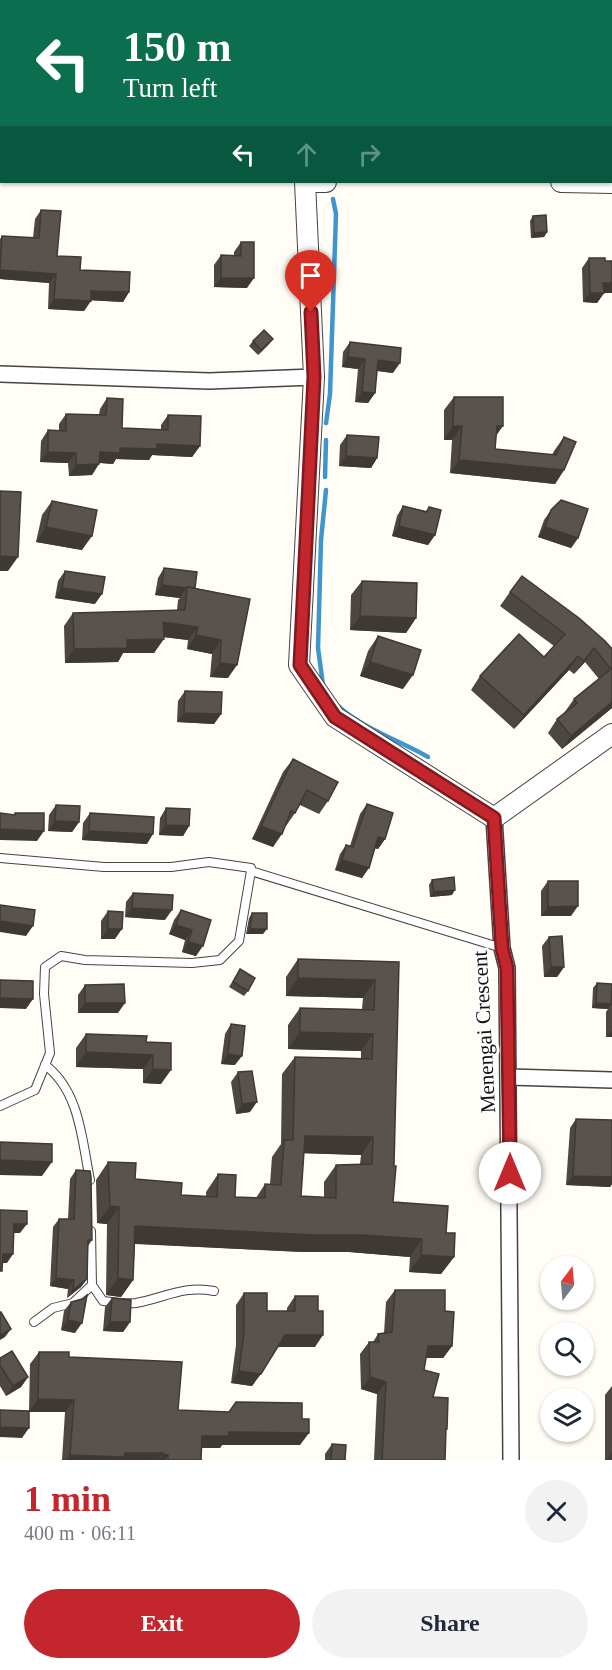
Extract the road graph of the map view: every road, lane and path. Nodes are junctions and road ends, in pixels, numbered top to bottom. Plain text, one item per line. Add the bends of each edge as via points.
1 (305, 183) edge
2 (0, 374) edge
3 (314, 377) junction
4 (612, 734) edge
5 (494, 818) junction
6 (0, 858) edge
7 (251, 871) junction
8 (502, 948) junction
9 (45, 1065) junction
10 (509, 1077) junction
11 (612, 1080) edge
12 (0, 1106) edge
13 (91, 1185) edge
14 (91, 1218) edge
15 (92, 1285) junction
16 (214, 1291) dead end
17 (34, 1322) dead end
18 (511, 1460) edge

1 - 3 street
2 - 3 street via 209,381
3 - 5 street via 300,665 335,717
4 - 5 street
5 - 8 street, Menengai Crescent
6 - 7 lane via 104,867 171,867 209,862
7 - 8 lane
7 - 9 lane via 239,941 220,960 192,963 61,956 45,967 50,1053
8 - 10 street, Menengai Crescent via 507,968
9 - 12 lane via 35,1090
9 - 13 lane via 58,1074 69,1092
10 - 11 street
10 - 18 street, Menengai Crescent
14 - 15 lane
15 - 16 lane via 103,1301 134,1303 197,1288
15 - 17 lane via 73,1303 53,1308

